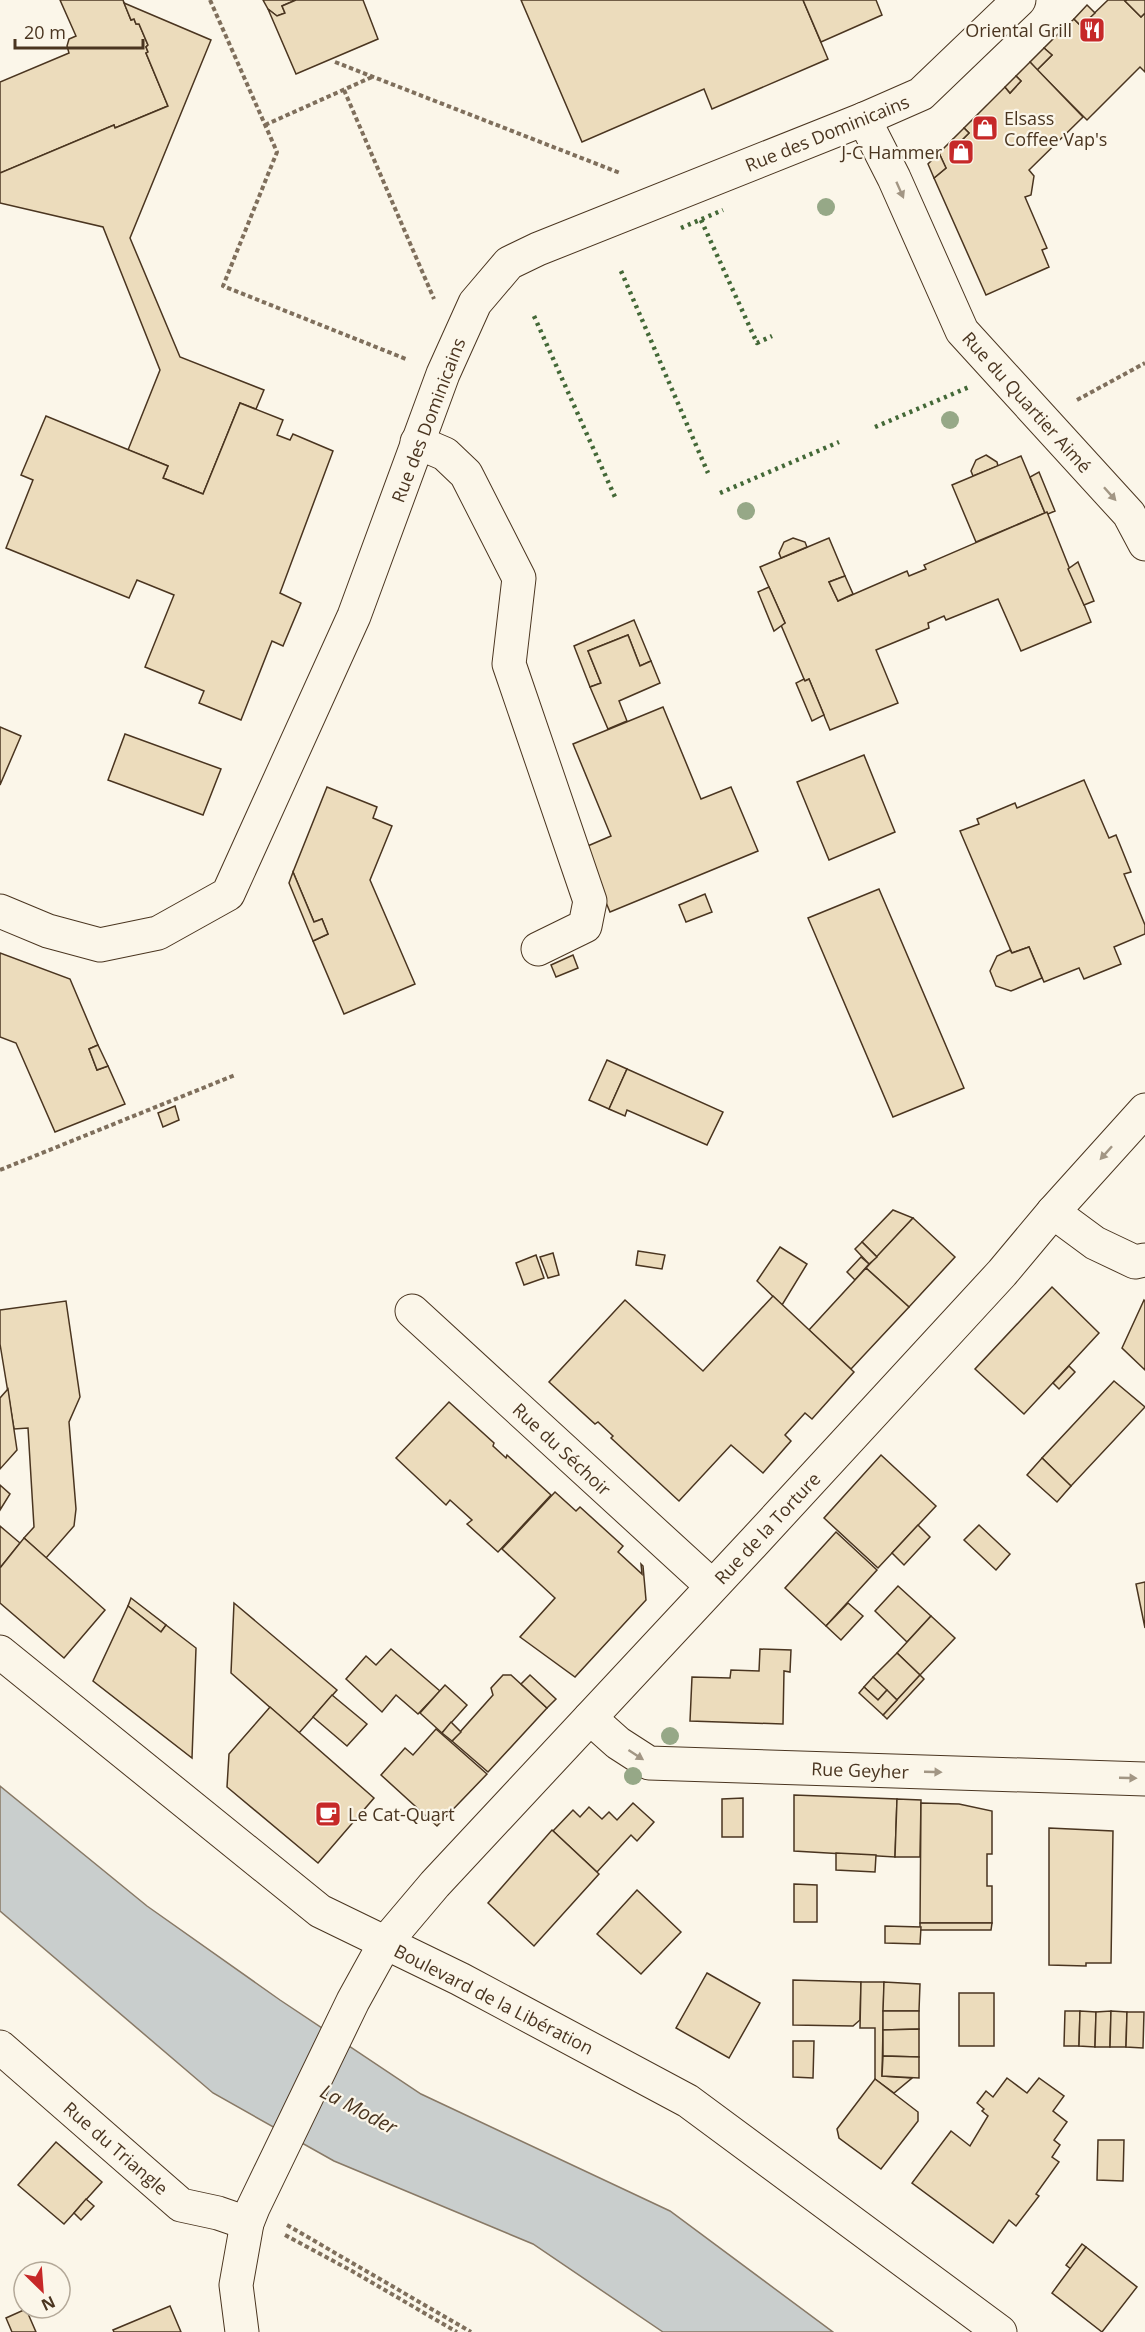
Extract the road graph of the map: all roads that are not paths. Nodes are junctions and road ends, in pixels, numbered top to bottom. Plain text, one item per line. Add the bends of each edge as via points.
1 (1019, 0) edge
2 (864, 119) junction
3 (417, 442) junction
4 (1145, 544) edge
5 (0, 911) edge
6 (538, 949) dead end
7 (1145, 1110) edge
8 (1053, 1212) junction
9 (1145, 1260) edge
10 (412, 1311) dead end
11 (712, 1586) junction
12 (0, 1652) edge
13 (590, 1718) junction
14 (1145, 1779) edge
15 (385, 1943) junction
16 (0, 2047) edge
17 (247, 2223) junction
18 (242, 2332) edge
19 (999, 2332) edge

1 - 2 street, Rue des Dominicains via 921,94
2 - 3 street, Rue des Dominicains via 509,263 475,303
2 -> 4 street, Rue du Quartier Aimé via 962,331 1128,514
3 - 5 street, Rue des Dominicains via 354,616 228,894 158,933 100,945 48,931
3 - 6 street via 445,454 466,474 519,578 509,664 590,901 585,926
7 -> 8 street, Rue de la Torture
8 - 9 street via 1095,1243 1135,1262
8 - 11 street, Rue de la Torture via 1002,1273
10 - 11 street, Rue du Séchoir
11 - 13 street, Rue de la Torture
12 - 15 street, Boulevard de la Libération via 320,1911
13 -> 14 street, Rue Geyher via 649,1763
13 - 15 street, Rue de la Torture
15 - 17 street, Rue de la Torture
15 - 19 street, Boulevard de la Libération via 688,2101
16 - 17 street, Rue du Triangle via 181,2205
17 - 18 street, Rue de la Torture via 236,2285

